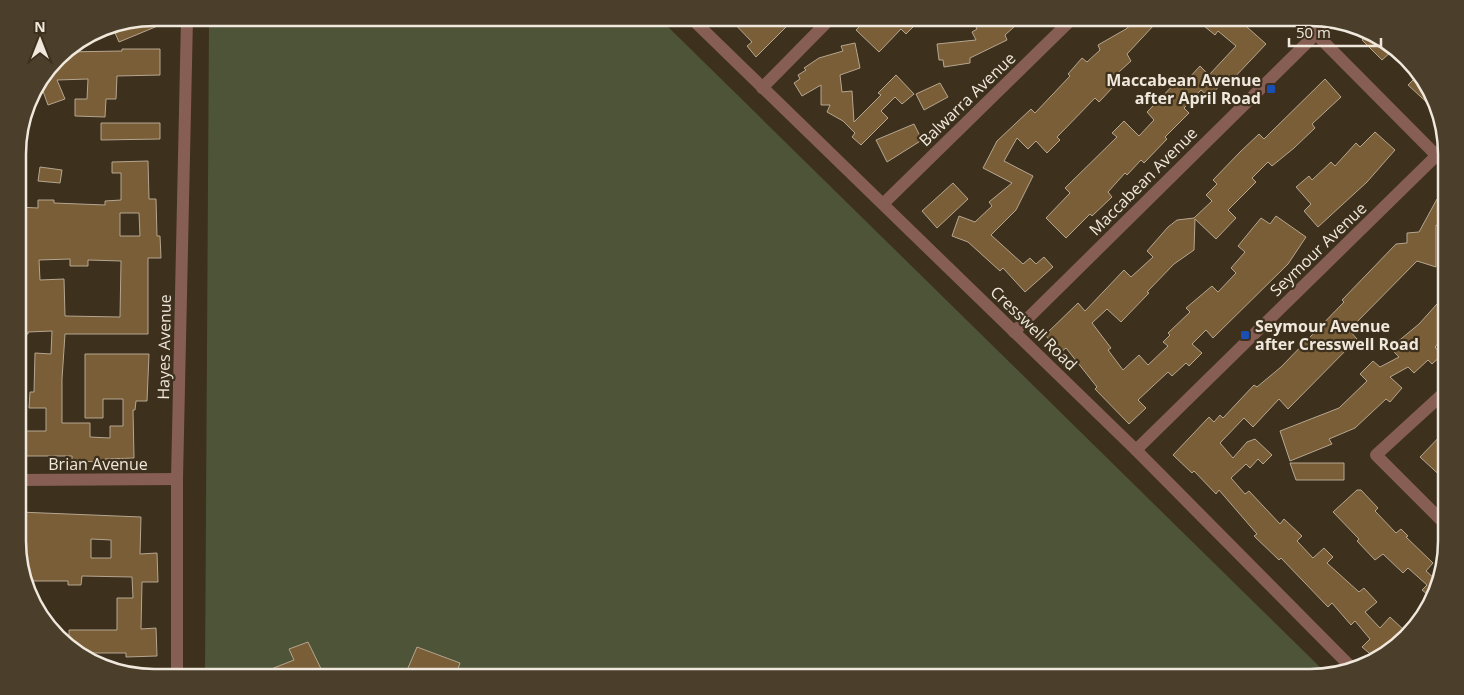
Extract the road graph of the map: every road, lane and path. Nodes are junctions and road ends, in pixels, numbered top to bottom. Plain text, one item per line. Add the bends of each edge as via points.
1 (187, 26) edge
2 (699, 26) edge
3 (823, 26) edge
4 (1065, 26) edge
5 (1309, 26) edge
6 (1322, 27) edge
7 (1316, 33) junction
8 (762, 88) junction
9 (1438, 157) edge
10 (1438, 163) edge
11 (884, 204) junction
12 (1014, 332) junction
13 (1438, 398) edge
14 (1136, 450) junction
15 (177, 479) junction
16 (26, 480) edge
17 (1438, 518) edge
18 (1347, 663) edge
19 (177, 669) edge

1 - 15 street, Hayes Avenue
2 - 8 street, Cresswell Road
3 - 8 street
4 - 11 street, Balwarra Avenue
5 - 7 street
6 - 7 street, Maccabean Avenue
7 - 9 street
7 - 12 street, Maccabean Avenue
8 - 11 street, Cresswell Road
10 - 14 street, Seymour Avenue
11 - 12 street, Cresswell Road
12 - 14 street, Cresswell Road
13 - 17 street via 1376,456
14 - 18 street, Cresswell Road
15 - 16 street, Brian Avenue
15 - 19 street, Hayes Avenue

